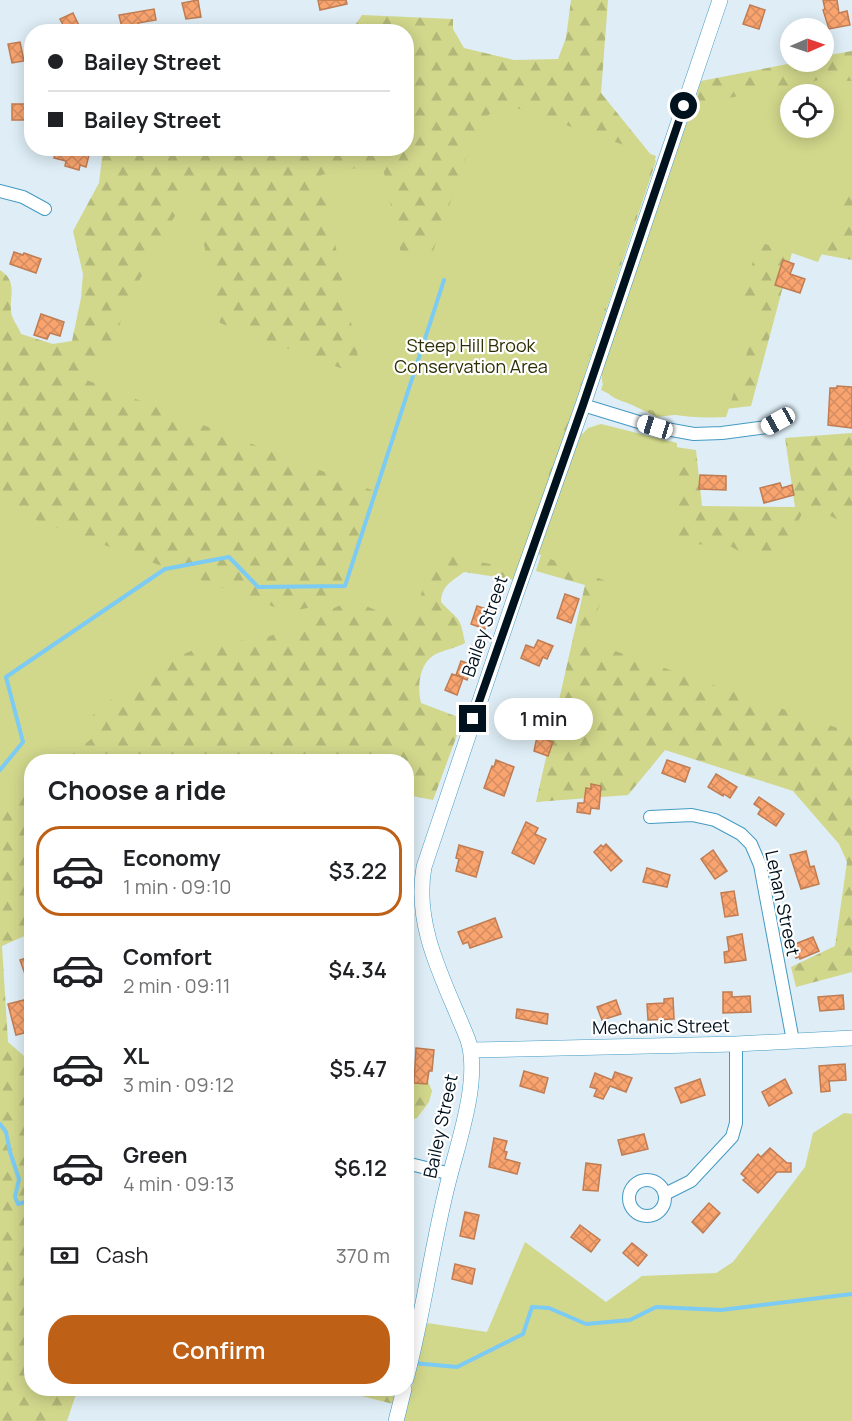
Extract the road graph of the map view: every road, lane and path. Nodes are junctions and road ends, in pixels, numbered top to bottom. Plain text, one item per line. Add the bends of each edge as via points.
1 (720, 0) edge
2 (0, 191) edge
3 (45, 208) dead end
4 (583, 405) junction
5 (778, 421) dead end
6 (650, 817) dead end
7 (852, 1038) edge
8 (793, 1041) junction
9 (736, 1044) junction
10 (472, 1050) junction
11 (414, 1165) edge
12 (451, 1174) junction
13 (665, 1194) dead end
14 (414, 1346) edge
15 (402, 1396) edge
16 (396, 1421) edge

1 - 4 street, Bailey Street
2 - 3 street
4 - 5 street via 655,427 694,434 767,427
4 - 10 street, Bailey Street via 464,744 421,884 427,936
6 - 8 street, Lehan Street via 692,815 716,820 751,844 760,865
7 - 8 street, Mechanic Street
8 - 9 street, Mechanic Street
9 - 10 street, Mechanic Street
9 - 13 street via 736,1123 732,1137 691,1181
10 - 12 street, Bailey Street via 471,1089
11 - 12 street
12 - 14 street, Bailey Street
15 - 16 street

